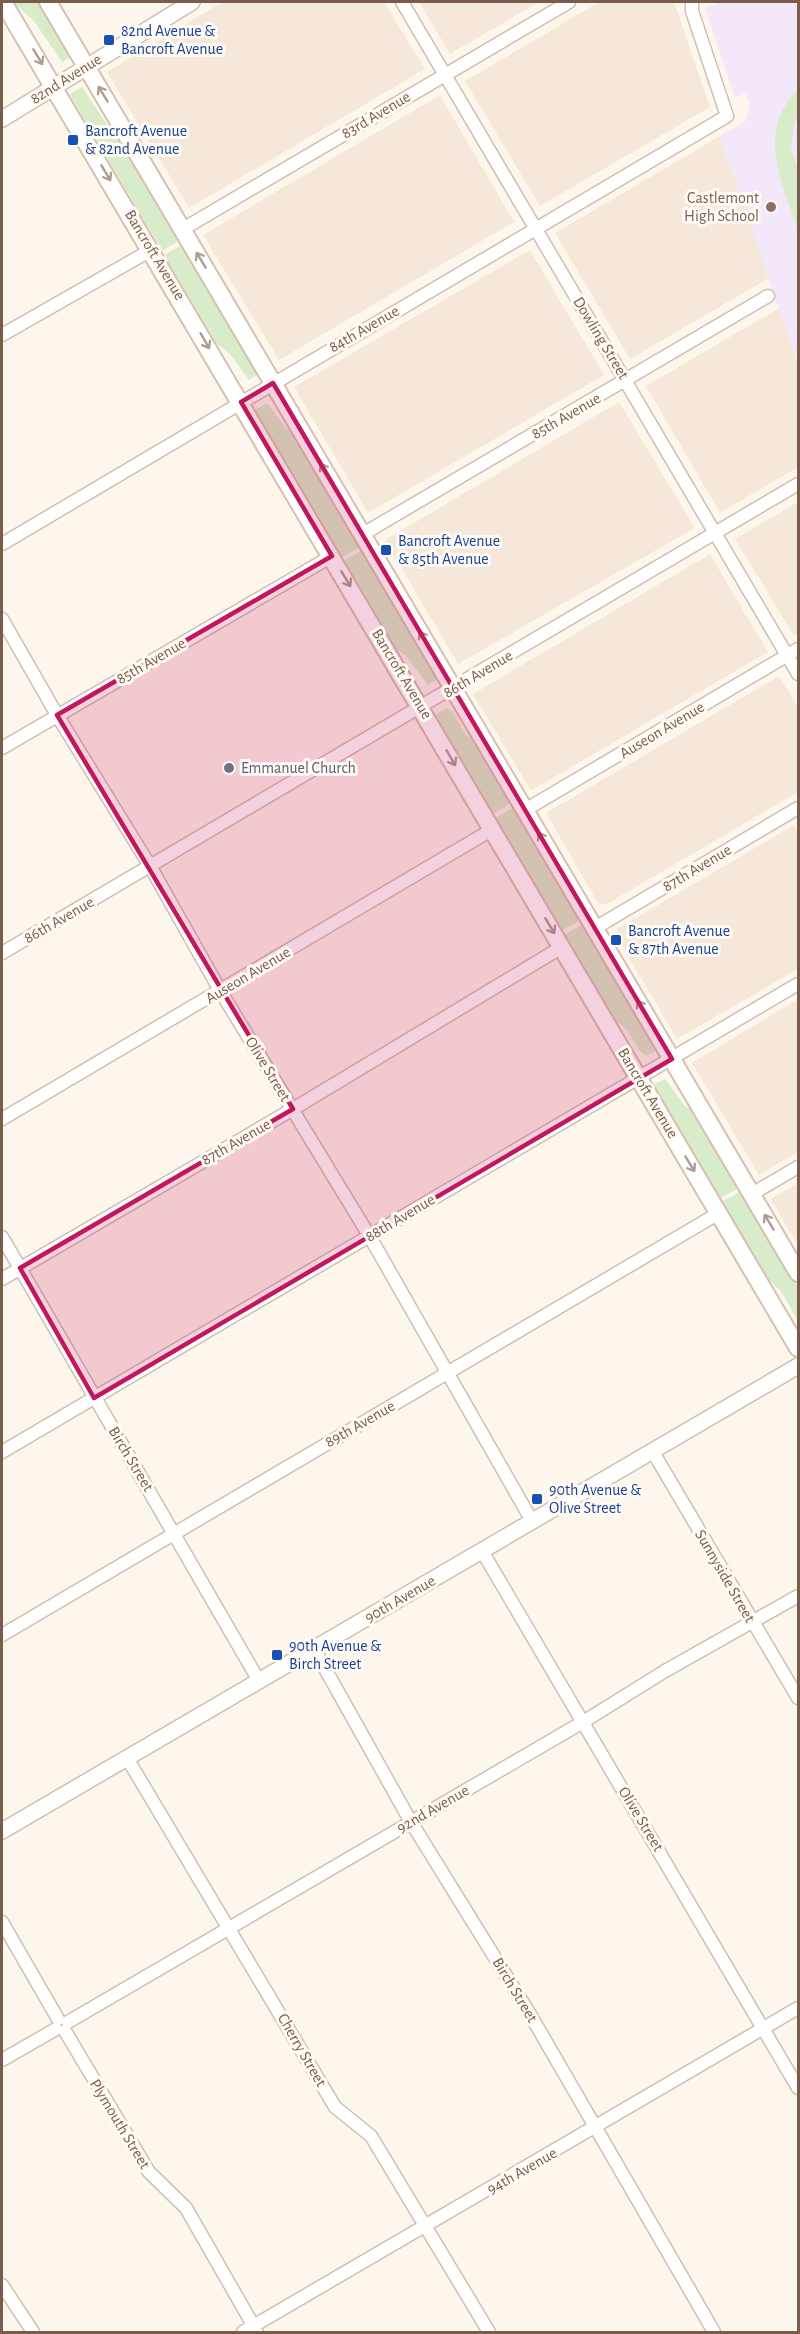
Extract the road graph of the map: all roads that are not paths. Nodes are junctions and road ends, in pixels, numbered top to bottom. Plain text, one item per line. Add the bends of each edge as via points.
1 (3, 2) edge
2 (48, 2) edge
3 (192, 2) edge
4 (402, 2) edge
5 (569, 2) edge
6 (692, 2) edge
7 (87, 66) junction
8 (445, 75) junction
9 (55, 86) junction
10 (2, 119) edge
11 (535, 228) junction
12 (183, 230) junction
13 (151, 250) junction
14 (768, 296) dead end
15 (2, 335) edge
16 (626, 381) junction
17 (273, 383) junction
18 (241, 402) junction
19 (798, 484) edge
20 (715, 533) junction
21 (363, 534) junction
22 (2, 543) edge
23 (332, 556) junction
24 (2, 619) edge
25 (793, 652) edge
26 (798, 674) edge
27 (454, 689) junction
28 (422, 708) junction
29 (57, 715) junction
30 (2, 748) edge
31 (798, 808) edge
32 (525, 810) junction
33 (493, 829) junction
34 (150, 866) junction
35 (595, 928) junction
36 (562, 946) junction
37 (2, 953) edge
38 (798, 984) edge
39 (221, 992) junction
40 (672, 1059) junction
41 (639, 1077) junction
42 (293, 1109) junction
43 (2, 1119) edge
44 (798, 1167) edge
45 (752, 1194) junction
46 (719, 1213) junction
47 (2, 1237) edge
48 (370, 1237) junction
49 (20, 1268) junction
50 (798, 1273) edge
51 (2, 1279) edge
52 (798, 1348) edge
53 (798, 1366) edge
54 (448, 1373) junction
55 (94, 1398) junction
56 (2, 1452) edge
57 (652, 1452) junction
58 (532, 1521) junction
59 (175, 1532) junction
60 (482, 1551) junction
61 (798, 1596) edge
62 (752, 1623) junction
63 (2, 1635) edge
64 (314, 1649) junction
65 (259, 1681) junction
66 (798, 1698) edge
67 (583, 1722) junction
68 (127, 1758) junction
69 (411, 1822) junction
70 (2, 1831) edge
71 (2, 1922) edge
72 (228, 1930) junction
73 (798, 2008) edge
74 (62, 2025) junction
75 (765, 2029) junction
76 (2, 2060) edge
77 (798, 2088) edge
78 (595, 2129) junction
79 (427, 2226) junction
80 (2, 2285) edge
81 (252, 2330) edge
82 (33, 2332) edge
83 (489, 2332) edge
84 (714, 2332) edge

1 -> 9 main road, Bancroft Avenue
2 - 7 main road
3 - 7 street, 82nd Avenue
4 - 8 street, Dowling Street
5 - 8 street, 83rd Avenue
6 - 11 street, 84th Avenue via 727,116
7 - 9 street, 82nd Avenue
12 -> 7 main road
8 - 11 street, Dowling Street
8 - 12 street, 83rd Avenue
9 - 10 street, 82nd Avenue
9 -> 13 main road, Bancroft Avenue
11 - 16 street, Dowling Street
11 - 17 street, 84th Avenue
17 -> 12 main road
13 - 15 street
13 -> 18 main road, Bancroft Avenue
14 - 16 street, 85th Avenue
16 - 20 street, Dowling Street
16 - 21 street, 85th Avenue
17 - 18 street, 84th Avenue
21 -> 17 main road
18 - 22 street, 84th Avenue
18 - 23 main road, Bancroft Avenue
19 - 20 street, 86th Avenue
20 - 25 street, Dowling Street
20 - 27 street, 86th Avenue
27 -> 21 main road
23 -> 28 main road, Bancroft Avenue
23 - 29 street, 85th Avenue
24 - 29 street, Olive Street
25 - 26 street, Dowling Street
25 - 32 street, Auseon Avenue
27 - 28 street, 86th Avenue
27 - 32 main road
28 -> 33 main road, Bancroft Avenue
28 - 34 street, 86th Avenue
29 - 30 street, 85th Avenue
29 - 34 street, Olive Street
31 - 35 street, 87th Avenue
35 -> 32 main road
33 -> 36 main road, Bancroft Avenue
33 - 39 street, Auseon Avenue
34 - 37 street, 86th Avenue
34 - 39 street, Olive Street
40 -> 35 main road
36 - 41 main road, Bancroft Avenue
36 - 42 street, 87th Avenue
38 - 40 street, 88th Avenue
39 - 42 street, Olive Street
39 - 43 street, Auseon Avenue
40 - 41 street, 88th Avenue
40 - 45 main road
41 -> 46 main road, Bancroft Avenue
41 - 48 street, 88th Avenue
42 - 48 street, Olive Street
42 - 49 street, 87th Avenue
44 - 45 street
50 -> 45 main road
46 - 52 main road, Bancroft Avenue
46 - 54 street, 89th Avenue
47 - 49 street, Birch Street
48 - 54 street, Olive Street
48 - 55 street, 88th Avenue
49 - 51 street, 87th Avenue
49 - 55 street, Birch Street
53 - 57 street, 90th Avenue
54 - 58 street, Olive Street
54 - 59 street, 89th Avenue
55 - 56 street, 88th Avenue
55 - 59 street, Birch Street
57 - 58 street, 90th Avenue
57 - 62 street, Sunnyside Street
58 - 60 street, 90th Avenue
59 - 63 street, 89th Avenue
59 - 65 street, Birch Street
60 - 64 street, 90th Avenue
60 - 67 street, Olive Street
61 - 62 street, 92nd Avenue
62 - 66 street, Sunnyside Street
62 - 67 street, 92nd Avenue
64 - 65 street, 90th Avenue
64 - 69 street, Birch Street
65 - 68 street, 90th Avenue
67 - 69 street, 92nd Avenue
67 - 75 street, Olive Street
68 - 70 street, 90th Avenue
68 - 72 street, Cherry Street
69 - 72 street, 92nd Avenue
69 - 78 street, Birch Street via 482,1934
71 - 74 street, Plymouth Street
72 - 74 street, 92nd Avenue
72 - 79 street, Cherry Street via 335,2107 371,2136
73 - 75 street, 94th Avenue
74 - 76 street, 92nd Avenue
74 - 81 street, Plymouth Street via 149,2172 186,2208
75 - 77 street, Olive Street
75 - 78 street, 94th Avenue
78 - 79 street, 94th Avenue
78 - 84 street, Birch Street
79 - 81 street, 94th Avenue
79 - 83 street, Cherry Street
80 - 82 street

